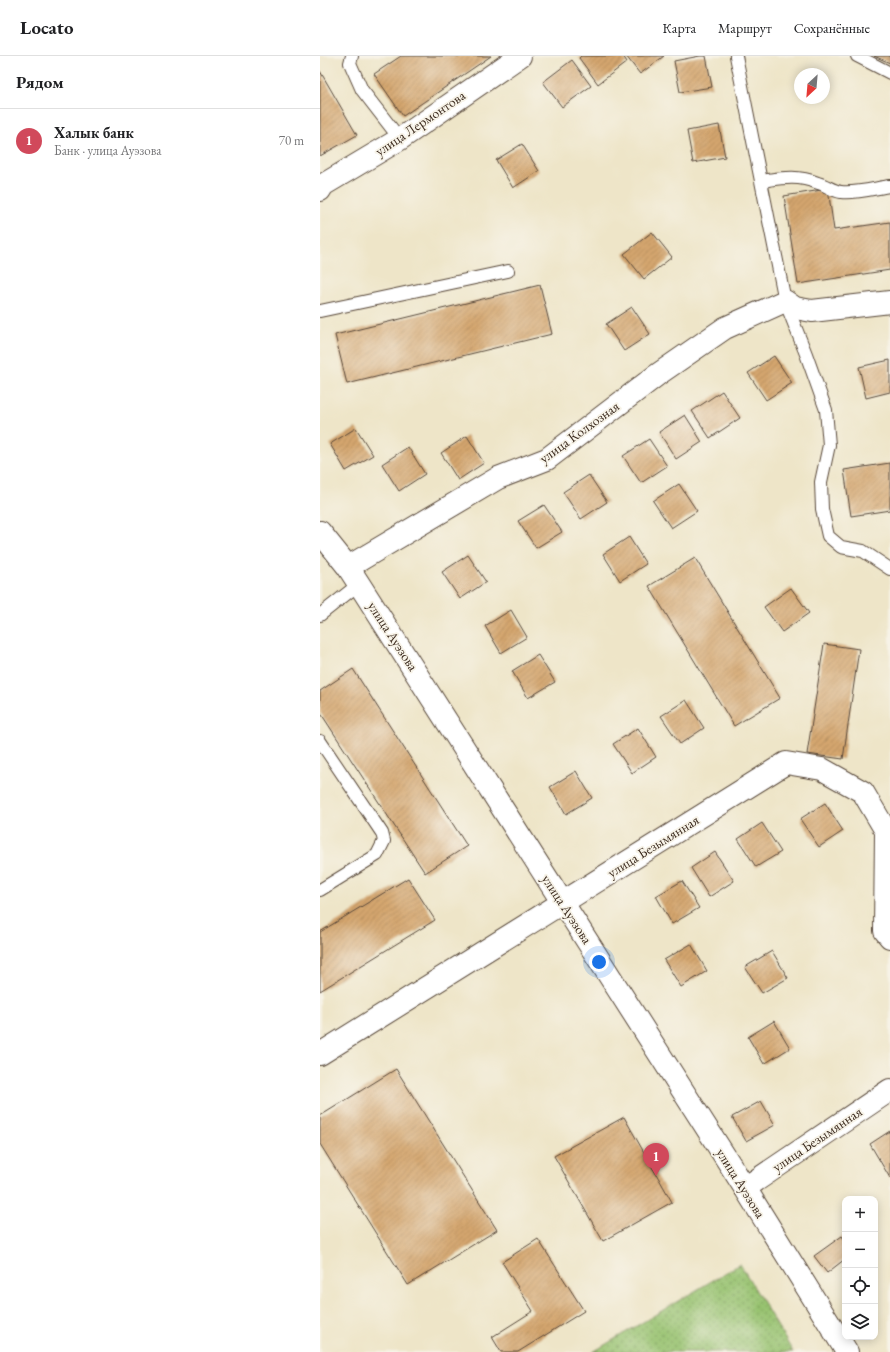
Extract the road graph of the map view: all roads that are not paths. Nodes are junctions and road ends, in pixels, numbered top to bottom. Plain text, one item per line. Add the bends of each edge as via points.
1 (352, 56) edge
2 (520, 56) edge
3 (736, 56) edge
4 (857, 56) edge
5 (890, 73) edge
6 (400, 138) junction
7 (761, 181) junction
8 (890, 186) edge
9 (320, 190) edge
10 (508, 271) dead end
11 (785, 300) junction
12 (890, 302) edge
13 (320, 311) edge
14 (320, 532) edge
15 (890, 569) edge
16 (353, 575) junction
17 (320, 615) edge
18 (320, 742) edge
19 (888, 826) edge
20 (320, 890) edge
21 (563, 903) junction
22 (890, 937) edge
23 (320, 1054) edge
24 (890, 1090) edge
25 (745, 1188) junction
26 (847, 1352) edge

1 - 6 lane via 350,62 362,90
2 - 6 street, улица Лермонтова
3 - 7 lane
4 - 5 lane
6 - 9 street, улица Лермонтова via 323,185
7 - 8 lane via 796,177 820,183 840,192
7 - 11 lane
10 - 13 lane
11 - 12 street via 795,308 812,311
11 - 15 lane via 826,410 830,445 821,482 822,509 828,536 841,547 863,551
11 - 16 street, улица Колхозная via 725,328 657,375 547,459 498,478
14 - 16 street, улица Ауэзова
16 - 17 lane
16 - 21 street, улица Ауэзова
18 - 20 lane via 382,833 384,841 377,855
19 - 21 street, улица Безымянная via 863,792 822,769 786,763
19 - 22 street, улица Безымянная via 885,931
21 - 23 street, улица Безымянная
21 - 25 street, улица Ауэзова
24 - 25 street, улица Безымянная
25 - 26 street, улица Ауэзова

